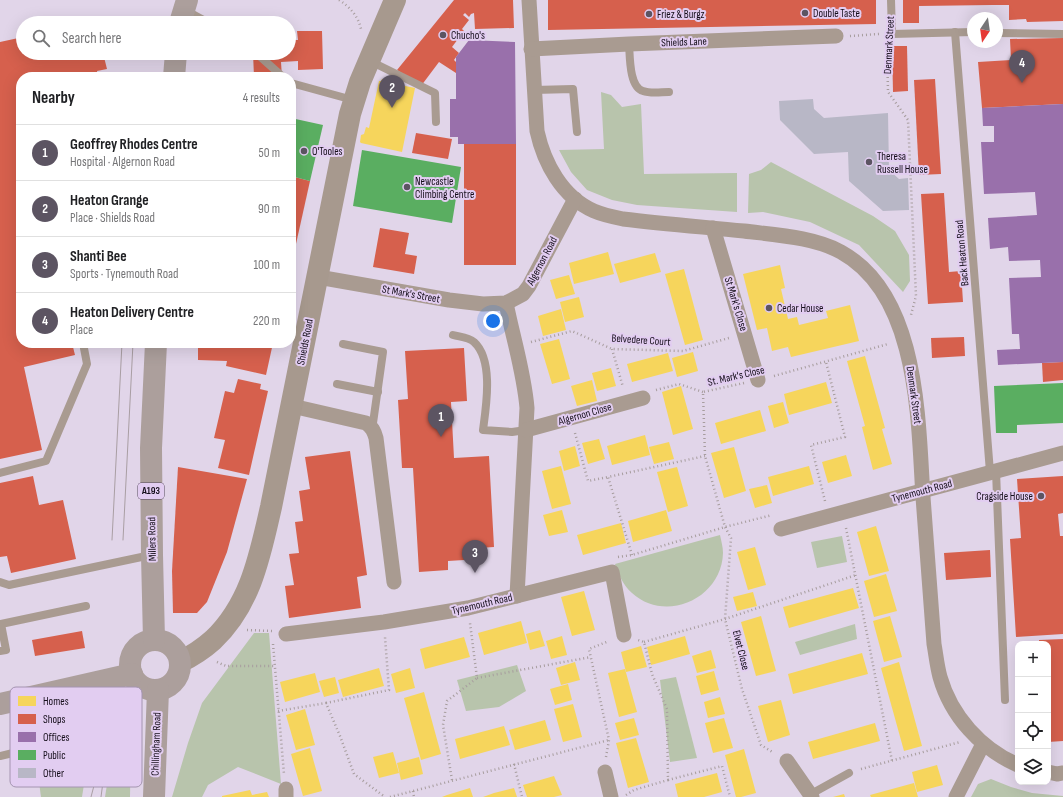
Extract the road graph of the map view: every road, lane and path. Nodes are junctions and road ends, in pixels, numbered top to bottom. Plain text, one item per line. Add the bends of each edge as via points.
1 (339, 0) edge
2 (395, 0) edge
3 (529, 0) edge
4 (891, 0) edge
5 (183, 11) edge
6 (194, 16) edge
7 (362, 31) dead end
8 (955, 32) junction
9 (967, 32) edge
10 (1003, 32) edge
11 (892, 34) junction
12 (1063, 34) edge
13 (836, 36) joint
14 (629, 44) junction
15 (531, 49) junction
16 (175, 60) edge
17 (264, 60) edge
18 (369, 61) junction
19 (174, 72) edge
20 (277, 72) edge
21 (296, 84) edge
22 (534, 90) junction
23 (669, 92) dead end
24 (354, 100) junction
25 (436, 122) dead end
26 (577, 132) dead end
27 (575, 199) junction
28 (713, 228) junction
29 (318, 277) junction
30 (506, 303) junction
31 (745, 334) junction
32 (453, 336) dead end
33 (904, 340) junction
34 (343, 344) dead end
35 (515, 346) junction
36 (84, 348) edge
37 (156, 348) edge
38 (612, 348) junction
39 (826, 362) junction
40 (758, 380) junction
41 (337, 384) dead end
42 (378, 392) junction
43 (703, 392) junction
44 (643, 398) joint
45 (627, 402) junction
46 (292, 406) junction
47 (570, 419) junction
48 (371, 427) junction
49 (526, 430) junction
50 (1063, 453) edge
51 (705, 456) junction
52 (993, 472) junction
53 (0, 473) edge
54 (608, 477) junction
55 (923, 490) junction
56 (836, 514) junction
57 (725, 527) junction
58 (780, 529) joint
59 (152, 555) junction
60 (632, 555) junction
61 (612, 572) junction
62 (856, 575) junction
63 (0, 582) edge
64 (394, 582) dead end
65 (517, 596) junction
66 (86, 606) dead end
67 (468, 608) junction
68 (725, 619) junction
69 (384, 622) junction
70 (224, 628) junction
71 (279, 635) joint
72 (624, 635) junction
73 (154, 640) junction
74 (644, 642) junction
75 (273, 643) dead end
76 (0, 651) edge
77 (189, 657) junction
78 (591, 657) junction
79 (274, 666) junction
80 (132, 674) junction
81 (477, 678) junction
82 (75, 687) edge
83 (158, 690) junction
84 (1005, 700) dead end
85 (326, 703) junction
86 (278, 711) junction
87 (980, 741) junction
88 (10, 754) edge
89 (0, 756) edge
90 (787, 761) joint
91 (892, 761) junction
92 (1015, 763) edge
93 (514, 764) junction
94 (604, 772) dead end
95 (849, 773) joint
96 (1051, 773) edge
97 (1063, 773) edge
98 (452, 780) junction
99 (668, 780) junction
100 (413, 791) junction
101 (286, 793) edge
102 (812, 796) edge
103 (154, 797) edge
104 (385, 797) edge
105 (390, 797) edge
106 (414, 797) edge
107 (522, 797) edge
108 (611, 797) edge
109 (624, 797) edge
110 (730, 797) edge
111 (956, 797) edge

1 - 7 path via 357,17
2 - 18 main road, Shields Road
3 - 15 street
4 - 11 lane, Denmark Street
5 - 6 lane
8 - 9 lane
8 - 11 lane
8 - 52 lane, Back Heaton Road
10 - 12 lane
11 - 13 path
11 - 33 path, Denmark Street via 887,41 888,92 908,120 916,288
13 - 14 street, Shields Lane
14 - 15 street, Shields Lane
14 - 23 lane via 637,88 643,91
15 - 22 street
16 - 19 main road
17 - 20 lane
18 - 24 main road, Shields Road
18 - 25 lane via 435,93
21 - 24 lane
22 - 26 lane via 573,89
22 - 27 street via 537,130 544,156 558,180
24 - 29 main road, Shields Road via 345,134
27 - 28 street via 594,211 623,219
27 - 30 street, Algernon Road via 529,286 523,294
28 - 31 street, St Mark's Close
28 - 33 street via 804,240 841,252 855,261 881,289 892,307
29 - 30 street, St Mark's Street via 449,300 483,304
29 - 46 main road, Shields Road
30 - 35 street
31 - 38 path, Belvedere Court via 683,351
31 - 40 street, St Mark's Close
32 - 49 lane via 473,342 482,355 487,382 483,430
33 - 39 path, St. Mark's Close
33 - 55 street, Denmark Street via 918,413
34 - 42 lane via 383,352
35 - 38 path, Belvedere Court via 572,331
35 - 49 street via 526,393
36 - 53 lane via 87,364 46,461
37 - 59 main road, Millers Road / A193 via 151,448
38 - 45 path
39 - 40 path, St. Mark's Close
39 - 56 path via 845,437 811,445
40 - 43 path, St. Mark's Close
41 - 42 lane
42 - 48 lane
43 - 44 path via 679,384 655,390
43 - 51 path, St. Mark's Close
44 - 45 street, Algernon Close
45 - 47 street, Algernon Close
46 - 48 street via 366,423
46 - 70 main road, Shields Road via 262,548 248,589
47 - 49 street, Algernon Close
47 - 54 path via 588,481
48 - 64 street via 376,438
49 - 65 street
50 - 52 street, Tynemouth Road
51 - 54 path
51 - 57 path, St. Mark's Close
52 - 55 street, Tynemouth Road
52 - 84 lane, Back Heaton Road
54 - 60 path
55 - 56 street, Tynemouth Road
55 - 87 street, Denmark Street via 934,644 940,678 954,711
56 - 58 street, Tynemouth Road
56 - 62 path
57 - 58 path via 775,514
57 - 60 path
57 - 68 path, Elvet Close via 731,538
59 - 63 lane via 9,585
59 - 73 main road, Millers Road / A193
60 - 61 path via 609,559
61 - 65 street, Tynemouth Road
61 - 72 street
62 - 68 path
62 - 91 path
65 - 67 street, Tynemouth Road
66 - 76 lane via 1,624 6,650
67 - 69 street, Tynemouth Road
67 - 81 path
68 - 74 path
68 - 90 path, Elvet Close via 742,689 761,745
69 - 71 street, Tynemouth Road
69 - 85 path via 389,690
70 - 71 path via 272,631
70 - 77 main road, Shields Road
72 - 74 path
72 - 78 path via 589,649
73 - 77 main road via 170,644
73 - 80 main road via 146,641 135,650 130,660
74 - 99 path via 652,674 667,709
75 - 79 path
77 - 79 path via 226,666
77 - 83 main road via 175,681
78 - 81 path
78 - 93 path via 609,740
79 - 86 path
80 - 82 main road
80 - 83 main road via 139,685
81 - 98 path via 447,701 443,725
83 - 103 main road, Chillingham Road
85 - 86 path
85 - 104 path via 354,774
86 - 101 path
87 - 91 path
87 - 92 street, Denmark Street
87 - 111 street
88 - 89 lane
90 - 102 street
91 - 95 path
93 - 98 path
93 - 107 path
94 - 108 street
95 - 102 lane
96 - 97 street
98 - 100 path
99 - 109 path via 634,790
99 - 110 path via 722,766
100 - 105 path
100 - 106 path

